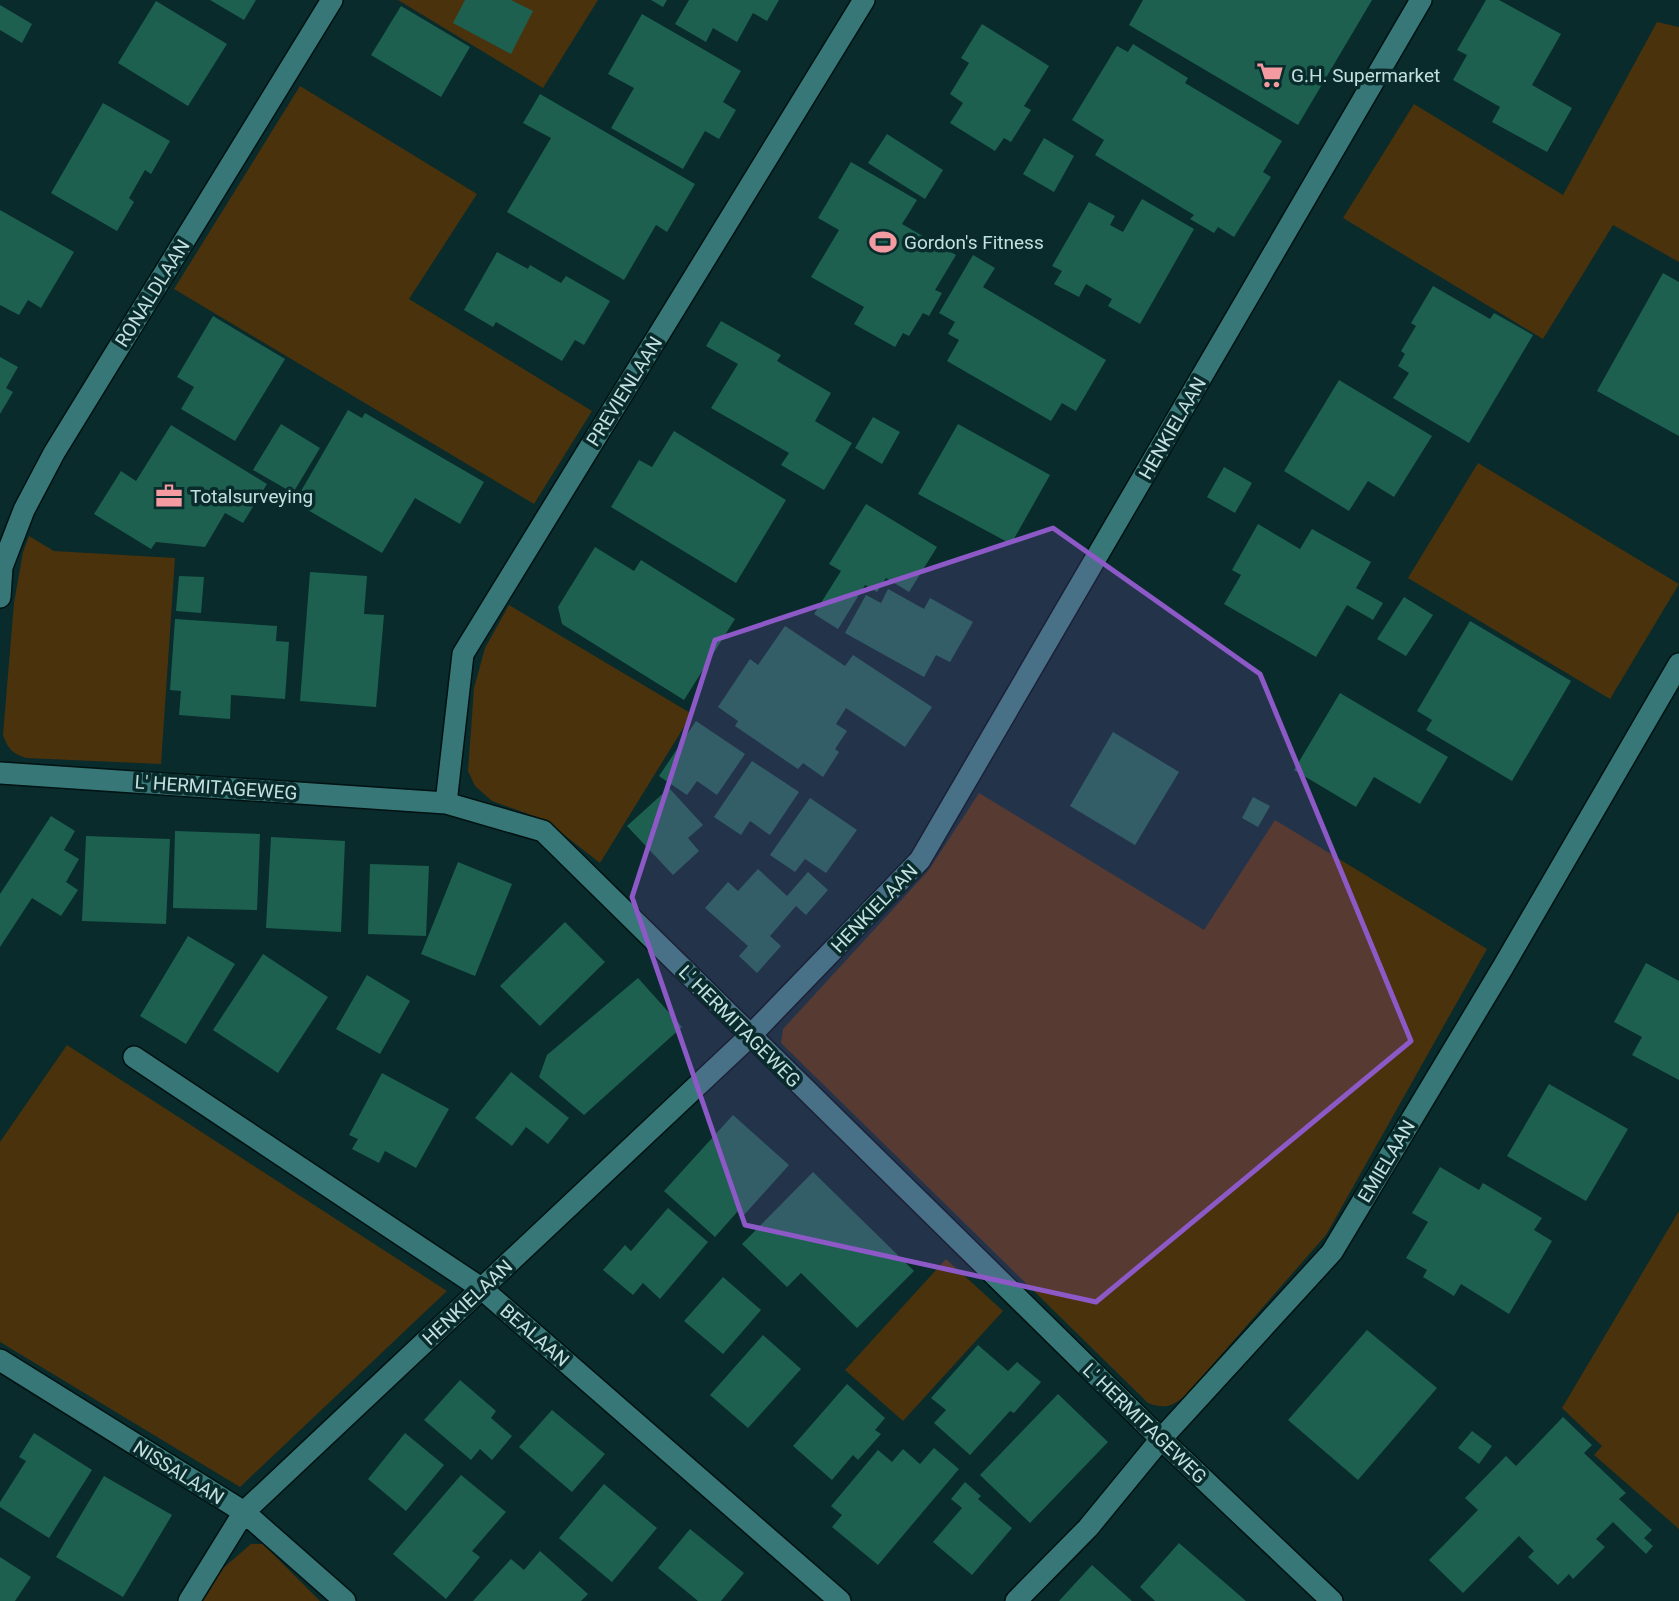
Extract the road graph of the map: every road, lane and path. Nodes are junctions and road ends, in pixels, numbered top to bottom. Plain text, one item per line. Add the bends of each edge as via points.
1 (332, 0) edge
2 (864, 0) edge
3 (1421, 0) edge
4 (0, 597) edge
5 (1679, 664) edge
6 (0, 772) edge
7 (446, 803) junction
8 (750, 1036) junction
9 (134, 1056) dead end
10 (481, 1288) junction
11 (0, 1360) edge
12 (1161, 1439) junction
13 (244, 1512) junction
14 (189, 1601) edge
15 (345, 1601) edge
16 (840, 1601) edge
17 (1016, 1601) edge
18 (1332, 1601) edge

1 - 4 street, RONALDLAAN via 54,453 23,510 2,567
2 - 7 street, PREVIENLAAN via 463,654
3 - 8 street, HENKIELAAN via 920,860
5 - 12 street, EMIELAAN via 1332,1252
6 - 7 street, L' HERMITAGEWEG
7 - 8 street, L' HERMITAGEWEG via 543,831
8 - 10 street, HENKIELAAN
8 - 12 street, L' HERMITAGEWEG
9 - 10 street, BEALAAN
10 - 13 street, HENKIELAAN
10 - 16 street, BEALAAN
11 - 13 street, NISSALAAN
12 - 17 street, EMIELAAN via 1088,1528
12 - 18 street, L' HERMITAGEWEG
13 - 14 street, HENKIELAAN
13 - 15 street, NISSALAAN

